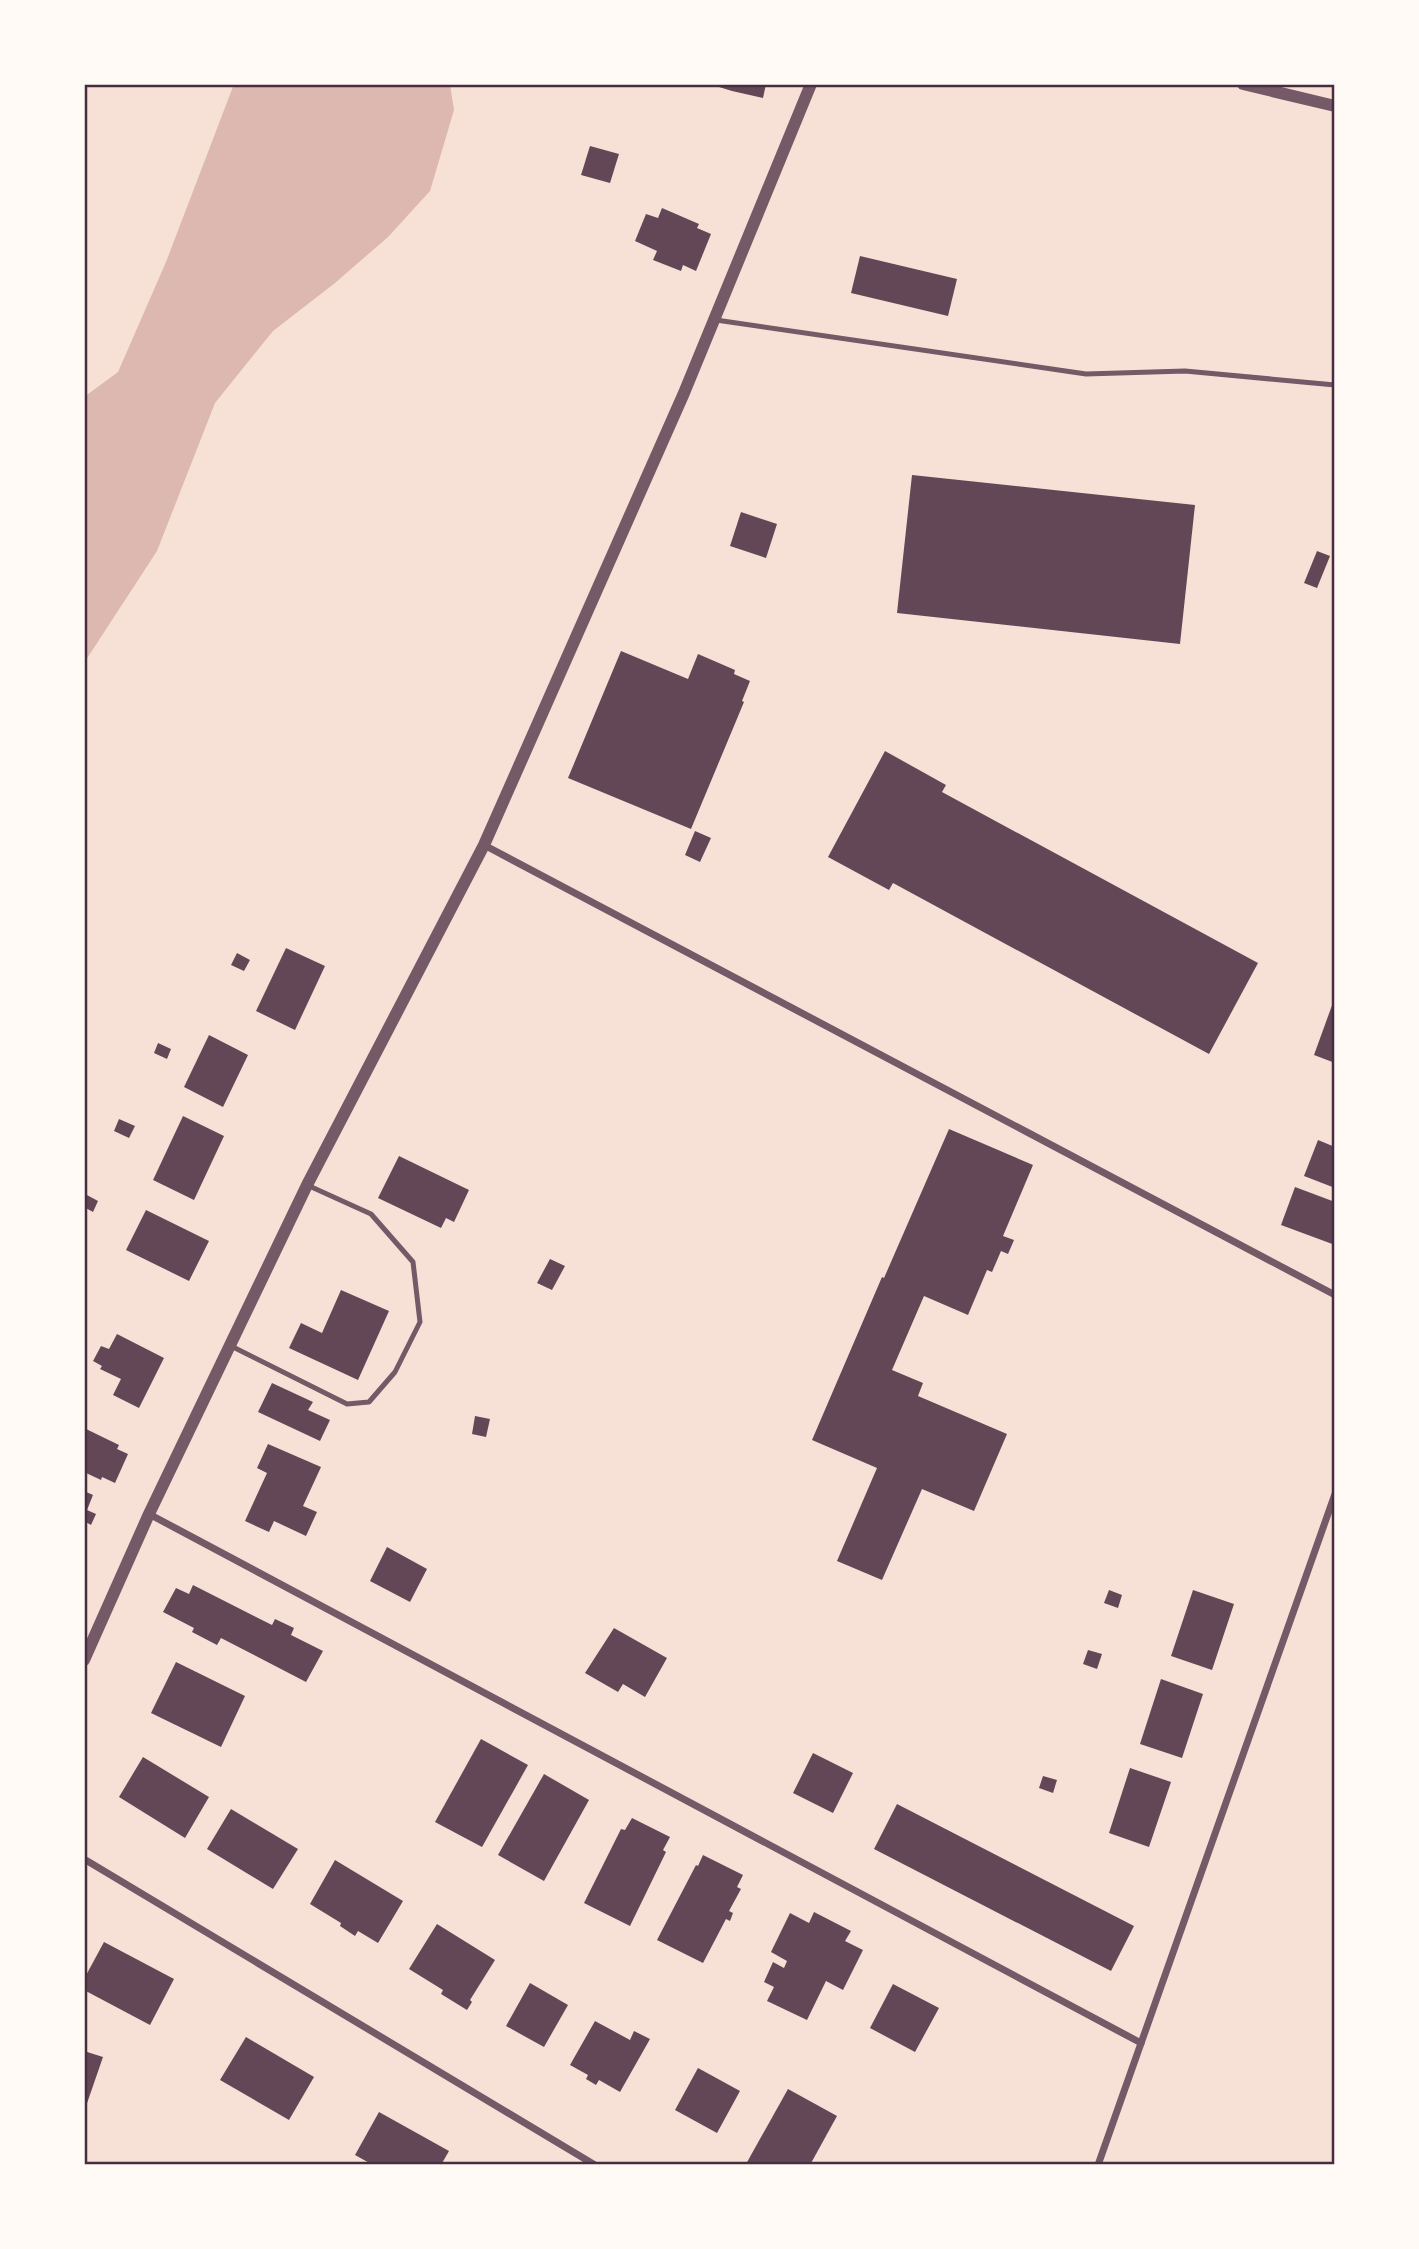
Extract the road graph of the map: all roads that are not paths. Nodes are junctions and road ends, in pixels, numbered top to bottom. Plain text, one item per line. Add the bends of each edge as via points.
1 (811, 84) edge
2 (1242, 84) edge
3 (1335, 106) edge
4 (714, 320) junction
5 (1335, 385) edge
6 (484, 845) junction
7 (307, 1185) junction
8 (1335, 1295) edge
9 (230, 1346) junction
10 (1335, 1494) edge
11 (149, 1514) junction
12 (84, 1660) edge
13 (84, 1859) edge
14 (1141, 2043) junction
15 (595, 2165) edge
16 (1098, 2165) edge

1 - 4 street
2 - 3 street
4 - 5 lane via 1086,374 1185,371
4 - 6 street
6 - 7 street
6 - 8 street
7 - 9 street
7 - 9 lane via 371,1214 413,1262 420,1322 395,1372 369,1402 347,1404
9 - 11 street
10 - 14 street
11 - 12 street
11 - 14 street
13 - 15 street
14 - 16 street

